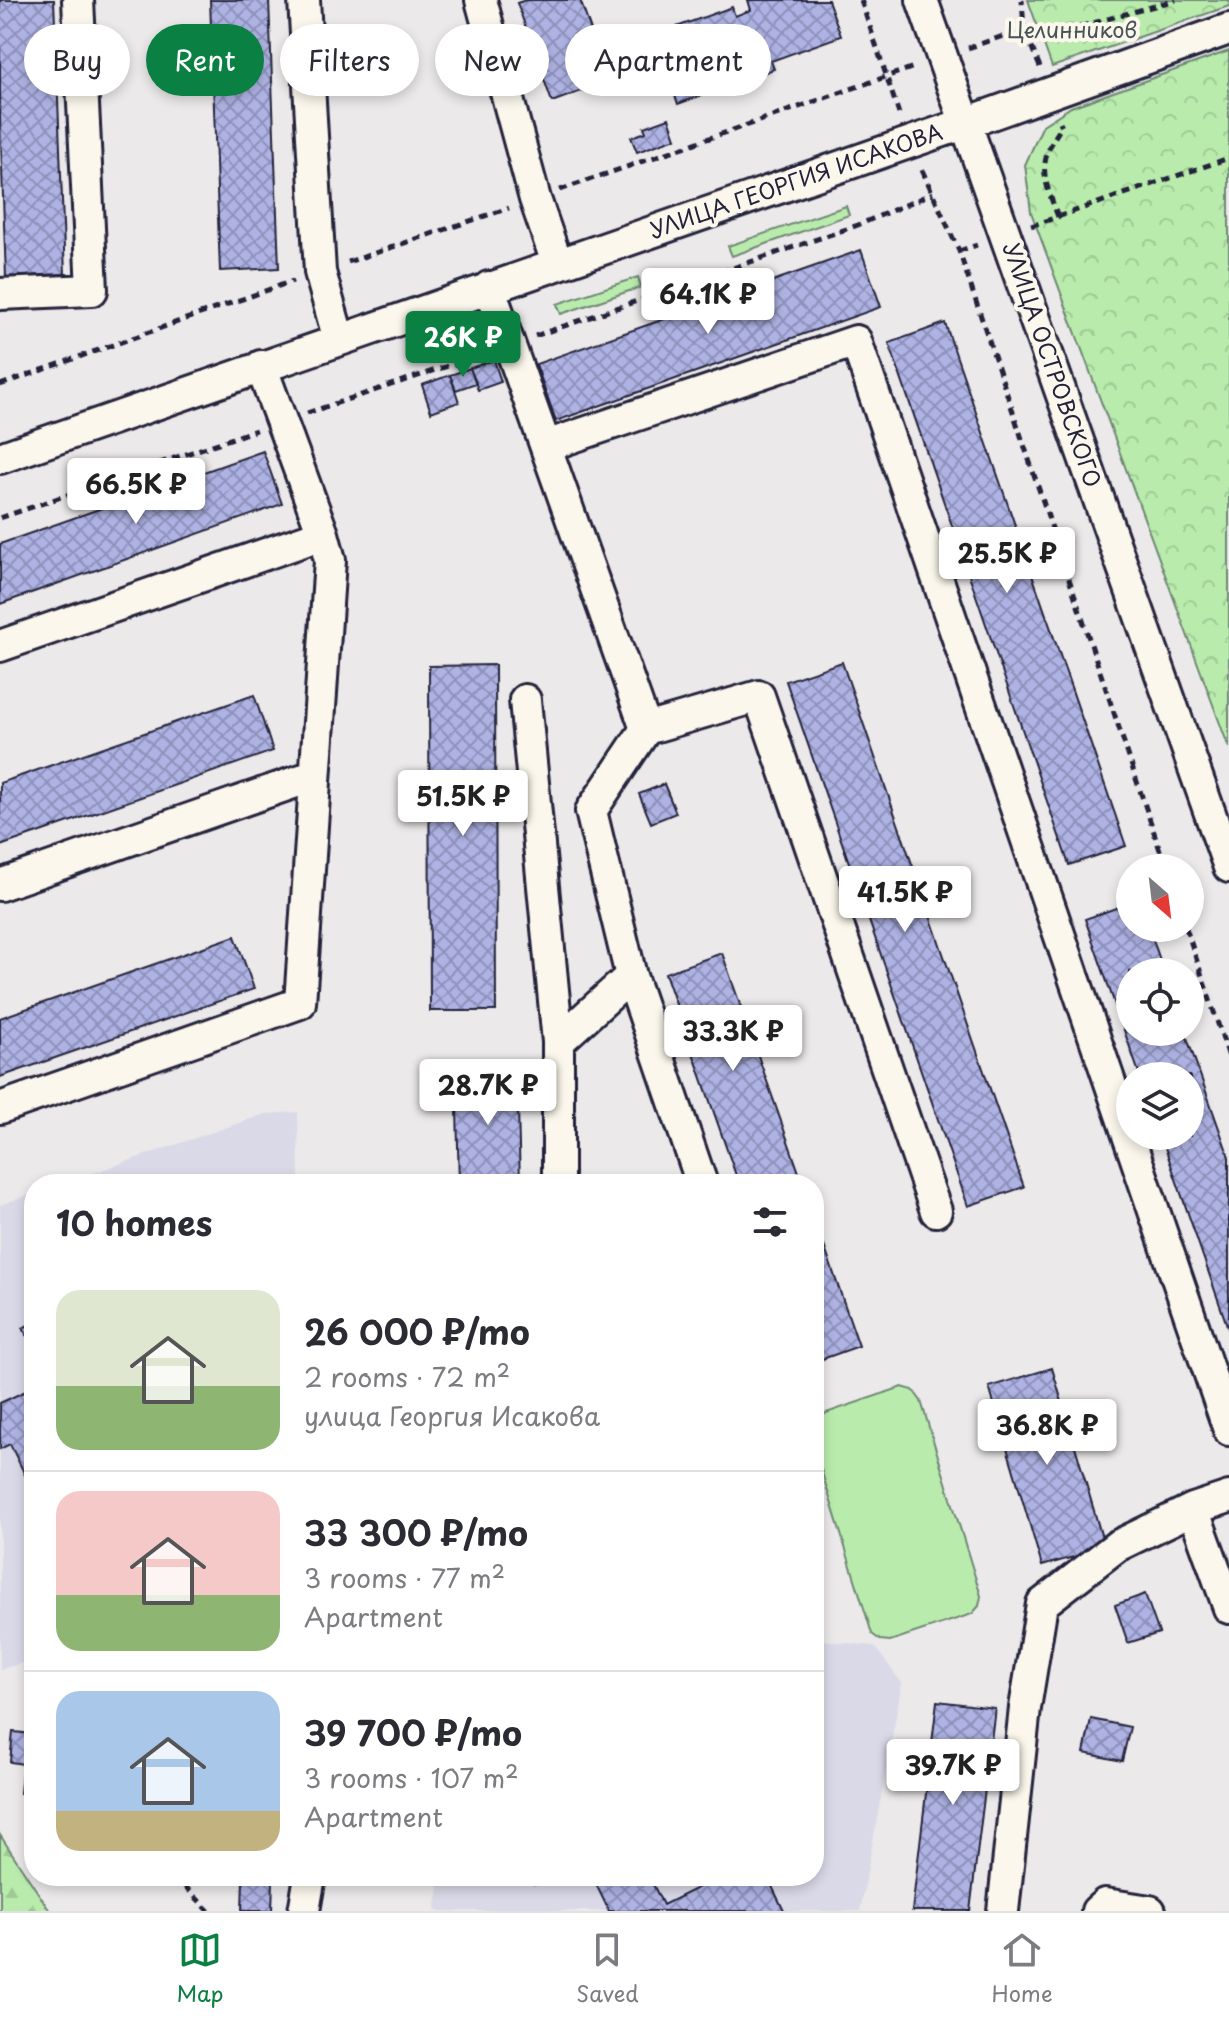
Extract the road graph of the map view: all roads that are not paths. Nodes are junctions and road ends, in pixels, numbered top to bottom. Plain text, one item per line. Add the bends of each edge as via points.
1 (78, 0) edge
2 (304, 0) edge
3 (481, 0) edge
4 (922, 0) edge
5 (1229, 29) edge
6 (966, 123) junction
7 (557, 263) junction
8 (489, 287) junction
9 (0, 294) edge
10 (339, 340) junction
11 (261, 366) junction
12 (546, 446) junction
13 (0, 458) edge
14 (323, 534) junction
15 (0, 646) edge
16 (525, 700) dead end
17 (646, 729) junction
18 (313, 776) junction
19 (1229, 867) edge
20 (0, 885) edge
21 (631, 976) junction
22 (558, 1042) junction
23 (0, 1108) edge
24 (558, 1174) edge
25 (699, 1174) edge
26 (936, 1211) dead end
27 (1229, 1430) edge
28 (1229, 1497) edge
29 (1193, 1509) junction
30 (1229, 1608) edge
31 (308, 1886) edge
32 (304, 1911) edge
33 (1003, 1911) edge
34 (1097, 1911) edge
35 (1150, 1911) edge

1 - 9 street via 92,290
2 - 10 street via 320,272
3 - 7 street
4 - 6 street, УЛИЦА ОСТРОВСКОГО
5 - 6 street, УЛИЦА ГЕОРГИЯ ИСАКОВА
6 - 7 street, УЛИЦА ГЕОРГИЯ ИСАКОВА
6 - 19 street, УЛИЦА ОСТРОВСКОГО
7 - 8 street, УЛИЦА ГЕОРГИЯ ИСАКОВА
8 - 10 street, УЛИЦА ГЕОРГИЯ ИСАКОВА
8 - 12 street
10 - 11 street, УЛИЦА ГЕОРГИЯ ИСАКОВА
11 - 13 street, УЛИЦА ГЕОРГИЯ ИСАКОВА
11 - 14 street
12 - 17 street
12 - 27 street via 856,341
14 - 15 street
14 - 18 street via 330,560
16 - 22 street
17 - 21 street via 591,811
17 - 26 street via 759,696
18 - 20 street
18 - 23 street via 300,1003
21 - 22 street
21 - 25 street
22 - 24 street
28 - 29 street
29 - 30 street
29 - 33 street via 1117,1546 1042,1604
31 - 32 street
34 - 35 street via 1105,1904

